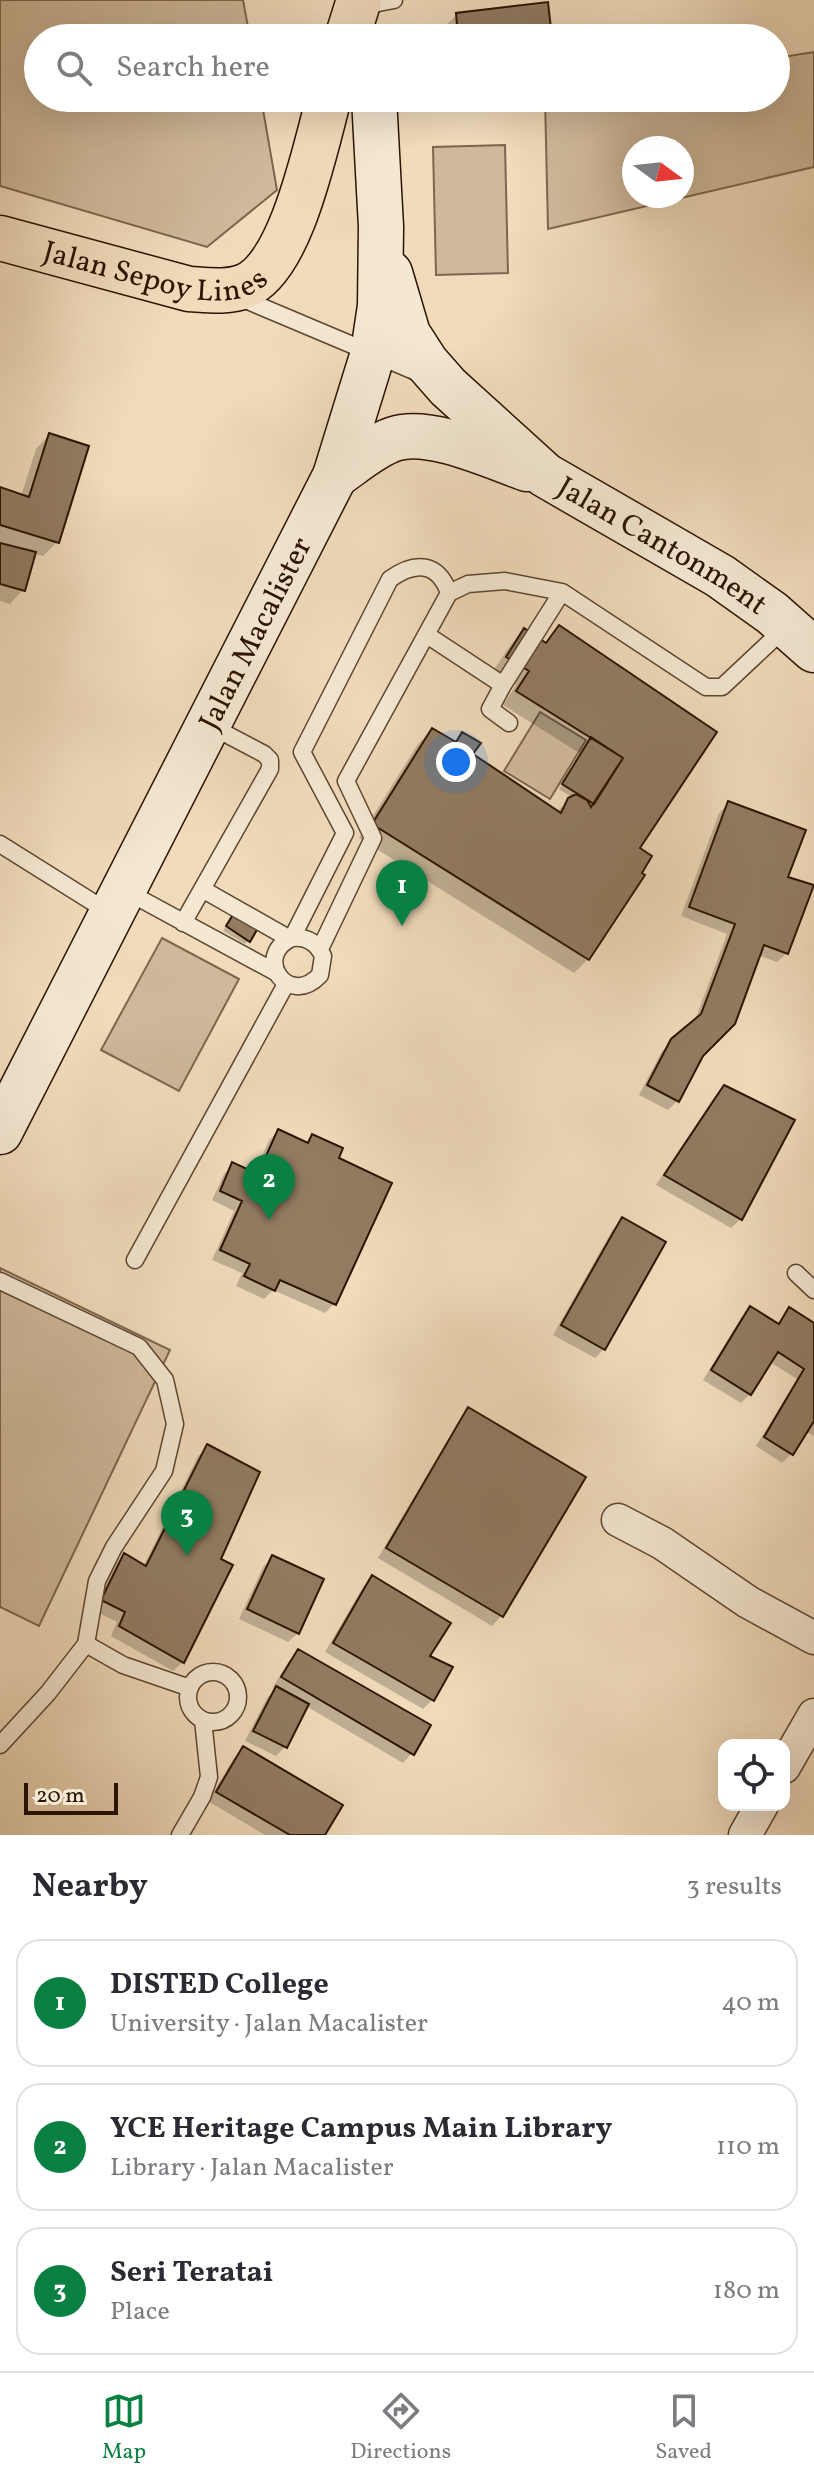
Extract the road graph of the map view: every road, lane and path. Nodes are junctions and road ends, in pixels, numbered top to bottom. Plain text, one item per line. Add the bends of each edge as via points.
1 (325, 112) edge
2 (375, 112) edge
3 (381, 227) junction
4 (0, 238) edge
5 (221, 290) junction
6 (373, 353) junction
7 (448, 387) junction
8 (545, 475) junction
9 (335, 476) junction
10 (562, 592) junction
11 (449, 593) junction
12 (797, 627) edge
13 (427, 635) junction
14 (503, 685) junction
15 (509, 723) dead end
16 (207, 724) junction
17 (0, 844) edge
18 (202, 889) junction
19 (118, 902) junction
20 (183, 923) junction
21 (291, 939) junction
22 (320, 949) junction
23 (281, 978) junction
24 (0, 1132) edge
25 (135, 1260) dead end
26 (796, 1273) dead end
27 (0, 1281) edge
28 (814, 1290) edge
29 (618, 1520) dead end
30 (814, 1638) edge
31 (86, 1644) junction
32 (190, 1688) junction
33 (814, 1715) edge
34 (203, 1720) junction
35 (0, 1745) edge
36 (790, 1757) edge
37 (759, 1811) edge
38 (180, 1835) edge
39 (745, 1835) edge

1 - 5 main road, Jalan Sepoy Lines via 289,233 276,256 263,275 245,286
2 - 3 main road, Jalan Macalister
3 - 6 main road, Jalan Macalister via 380,306
3 - 7 main road via 408,334
4 - 5 main road, Jalan Sepoy Lines via 189,289
5 - 6 lane
6 - 7 lane
6 - 9 main road, Jalan Macalister
7 - 8 main road
8 - 9 main road via 421,437 394,439
8 - 12 main road, Jalan Cantonment
9 - 16 main road, Jalan Macalister
10 - 11 lane via 505,581 468,584
10 - 12 lane via 706,687 722,687
10 - 14 lane
11 - 13 lane
11 - 21 lane via 444,580 429,568 406,568 390,579 302,752 345,833
13 - 14 lane
13 - 22 lane via 346,781 373,838
14 - 15 lane via 490,709
16 - 18 lane via 264,754 270,769
16 - 19 main road, Jalan Macalister
17 - 19 lane
18 - 20 lane
18 - 21 lane
19 - 20 lane
19 - 24 main road, Jalan Macalister
20 - 23 lane
21 - 22 lane via 306,938
21 - 23 lane via 276,953
22 - 23 lane via 323,968 315,981 301,987
23 - 25 lane
26 - 28 lane
27 - 31 lane via 139,1347 165,1380 175,1424 164,1471 97,1581
29 - 30 street
31 - 32 lane via 123,1665
31 - 35 lane
32 - 34 lane via 189,1703
32 - 34 lane via 209,1672 225,1675 236,1687 237,1704 227,1718
33 - 36 street
34 - 38 lane via 209,1777
37 - 39 street

